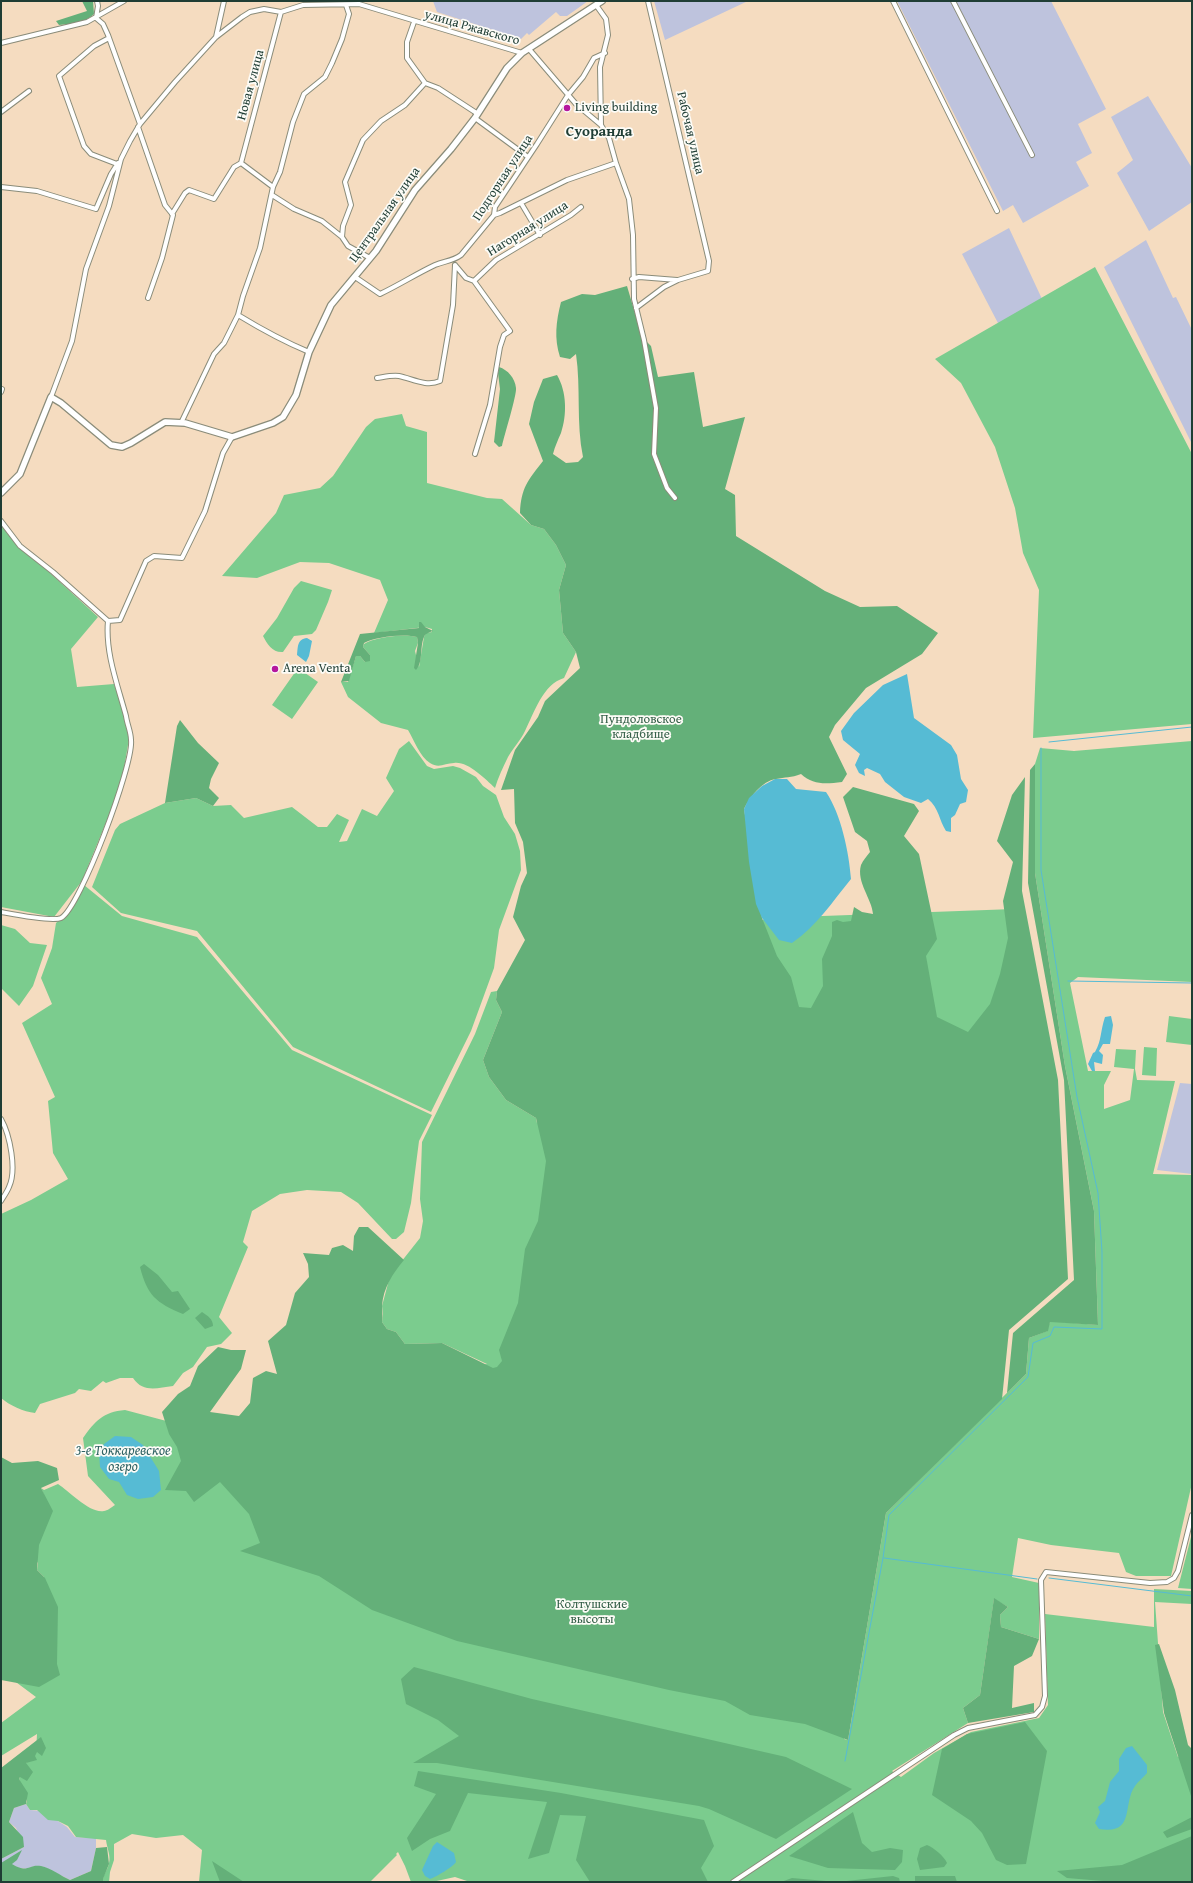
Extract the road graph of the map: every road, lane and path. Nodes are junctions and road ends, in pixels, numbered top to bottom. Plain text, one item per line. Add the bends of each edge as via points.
1 (96, 1) edge
2 (124, 1) edge
3 (224, 1) edge
4 (602, 1) edge
5 (648, 1) edge
6 (893, 1) edge
7 (953, 1) edge
8 (328, 3) edge
9 (346, 5) junction
10 (596, 5) junction
11 (280, 12) junction
12 (96, 18) junction
13 (414, 22) junction
14 (216, 37) junction
15 (109, 38) junction
16 (1, 43) edge
17 (529, 48) junction
18 (522, 53) junction
19 (605, 53) junction
20 (425, 83) junction
21 (29, 91) dead end
22 (568, 94) junction
23 (1, 112) edge
24 (476, 116) junction
25 (139, 125) junction
26 (600, 125) junction
27 (1032, 155) dead end
28 (528, 158) junction
29 (122, 159) junction
30 (241, 163) junction
31 (616, 163) junction
32 (117, 164) junction
33 (1, 187) edge
34 (273, 187) junction
35 (272, 195) junction
36 (521, 203) junction
37 (581, 207) dead end
38 (998, 211) dead end
39 (172, 214) junction
40 (494, 215) junction
41 (540, 235) junction
42 (342, 237) junction
43 (370, 258) junction
44 (455, 262) junction
45 (355, 277) junction
46 (632, 279) junction
47 (678, 280) junction
48 (474, 281) junction
49 (148, 298) dead end
50 (636, 308) junction
51 (238, 315) junction
52 (309, 352) junction
53 (377, 378) dead end
54 (51, 397) junction
55 (181, 423) junction
56 (232, 437) junction
57 (475, 454) dead end
58 (1, 493) edge
59 (675, 498) dead end
60 (1, 521) edge
61 (108, 621) junction
62 (1, 912) edge
63 (1, 1119) edge
64 (1, 1201) edge
65 (1192, 1515) edge
66 (733, 1882) edge

1 - 12 street
2 - 12 street
3 - 14 street
4 - 10 street, Центральная улица
5 - 47 street, Рабочая улица via 708,261 708,271
6 - 38 street
7 - 27 street
8 - 9 street, улица Ржавского
8 - 11 street, улица Ржавского via 303,5
9 - 13 street, улица Ржавского via 359,4
9 - 34 street via 349,14 342,39 326,77 304,94
10 - 17 street, Центральная улица
10 - 19 street via 606,19 608,35
11 - 14 street via 264,9 250,12
11 - 30 street, Новая улица
12 - 15 street via 103,24
12 - 16 street
13 - 18 street, улица Ржавского via 477,38
13 - 20 street via 407,42 407,58
14 - 25 street
15 - 25 street
15 - 32 street via 94,46 59,76 84,146 91,154
17 - 18 street, Центральная улица
17 - 22 street, улица Ржавского
18 - 24 street, Центральная улица via 511,62 500,77
19 - 22 street, Подгорная улица via 594,58 583,77
19 - 26 street via 600,67
20 - 24 street via 438,88
20 - 42 street via 406,105 381,121 363,140 346,182 351,205 343,226
21 - 23 street
22 - 26 street, улица Ржавского
22 - 28 street, Подгорная улица
24 - 28 street
24 - 43 street, Центральная улица via 415,190
25 - 29 street
25 - 39 street via 165,205
26 - 31 street, улица Ржавского via 609,138
28 - 40 street, Подгорная улица via 495,207
29 - 32 street
29 - 54 street via 109,206 86,269 72,341
30 - 34 street
30 - 39 street via 234,167 214,199 189,190
31 - 36 street via 567,180
31 - 46 street, улица Ржавского via 627,192 631,215
32 - 33 street via 96,209 37,191
34 - 35 street
35 - 42 street via 322,222
35 - 51 street via 260,248
36 - 40 street
36 - 41 street
37 - 41 street, Нагорная улица
39 - 49 street via 162,258
40 - 44 street, Подгорная улица
41 - 48 street, Нагорная улица via 496,260
42 - 43 street via 348,246
43 - 45 street, Центральная улица
44 - 45 street via 443,262 411,276 380,294
44 - 48 street via 466,278
44 - 53 street via 453,305 440,381 425,383 400,376
45 - 52 street, Центральная улица via 328,310
46 - 47 street
46 - 50 street, улица Ржавского
47 - 50 street
48 - 57 street via 510,331 504,335 500,347 490,406
50 - 59 street, улица Ржавского via 654,390 654,454 667,488
51 - 52 street via 283,341
51 - 55 street via 224,344 214,354
52 - 56 street, Центральная улица via 296,395 283,417
54 - 55 street via 116,447 131,443 165,422
54 - 58 street via 20,474
55 - 56 street
56 - 61 street via 223,453 205,511 182,558 154,556 146,562 120,620
60 - 61 street via 20,546
61 - 62 street via 113,671 132,740 123,786 88,872 67,914 57,920
63 - 64 street via 7,1132 12,1160 10,1187
65 - 66 street via 1178,1571 1168,1582 1150,1583 1046,1572 1044,1574 1041,1580 1045,1696 1042,1707 1035,1714 968,1728 954,1735

